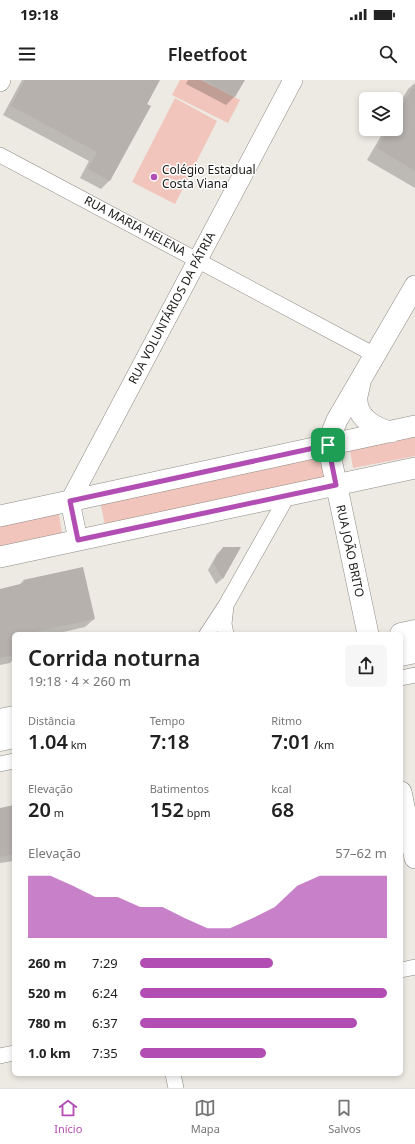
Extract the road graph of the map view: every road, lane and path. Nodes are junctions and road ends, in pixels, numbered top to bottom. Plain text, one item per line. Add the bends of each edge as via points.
1 (292, 80) edge
2 (0, 155) edge
3 (197, 260) junction
4 (415, 286) edge
5 (375, 355) junction
6 (361, 379) junction
7 (415, 426) edge
8 (391, 432) junction
9 (328, 445) junction
10 (415, 468) edge
11 (336, 485) junction
12 (288, 495) junction
13 (70, 501) junction
14 (0, 516) edge
15 (78, 540) junction
16 (0, 557) edge
17 (226, 605) junction
18 (415, 631) edge
19 (208, 632) edge
20 (226, 632) edge
21 (368, 632) edge
22 (403, 634) edge
23 (415, 652) edge
24 (403, 654) edge
25 (415, 675) edge
26 (403, 678) edge
27 (12, 717) edge
28 (0, 720) edge
29 (12, 737) edge
30 (0, 740) edge
31 (12, 761) edge
32 (0, 764) edge
33 (403, 801) edge
34 (415, 858) edge
35 (415, 967) edge
36 (403, 970) edge
37 (12, 1053) edge
38 (0, 1056) edge
39 (173, 1076) edge
40 (176, 1088) edge

1 - 3 street, RUA VOLUNTÁRIOS DA PÁTRIA
2 - 3 street, RUA MARIA HELENA
3 - 5 street, RUA MARIA HELENA
3 - 13 street, RUA VOLUNTÁRIOS DA PÁTRIA
4 - 5 main road
5 - 6 main road
6 - 8 main road via 357,397 363,417 380,429
6 - 9 main road via 337,420
7 - 8 main road
8 - 9 main road
9 - 11 main road, RUA JOÃO BRITO
9 - 13 main road
10 - 11 main road
11 - 12 main road
11 - 21 main road, RUA JOÃO BRITO
12 - 15 main road
12 - 17 street
13 - 14 main road
13 - 15 street
15 - 16 main road
17 - 19 street
17 - 20 street
18 - 22 highway
23 - 24 highway
25 - 26 street
27 - 28 highway
29 - 30 highway
31 - 32 street
33 - 34 main road
35 - 36 street
37 - 38 street
39 - 40 street

